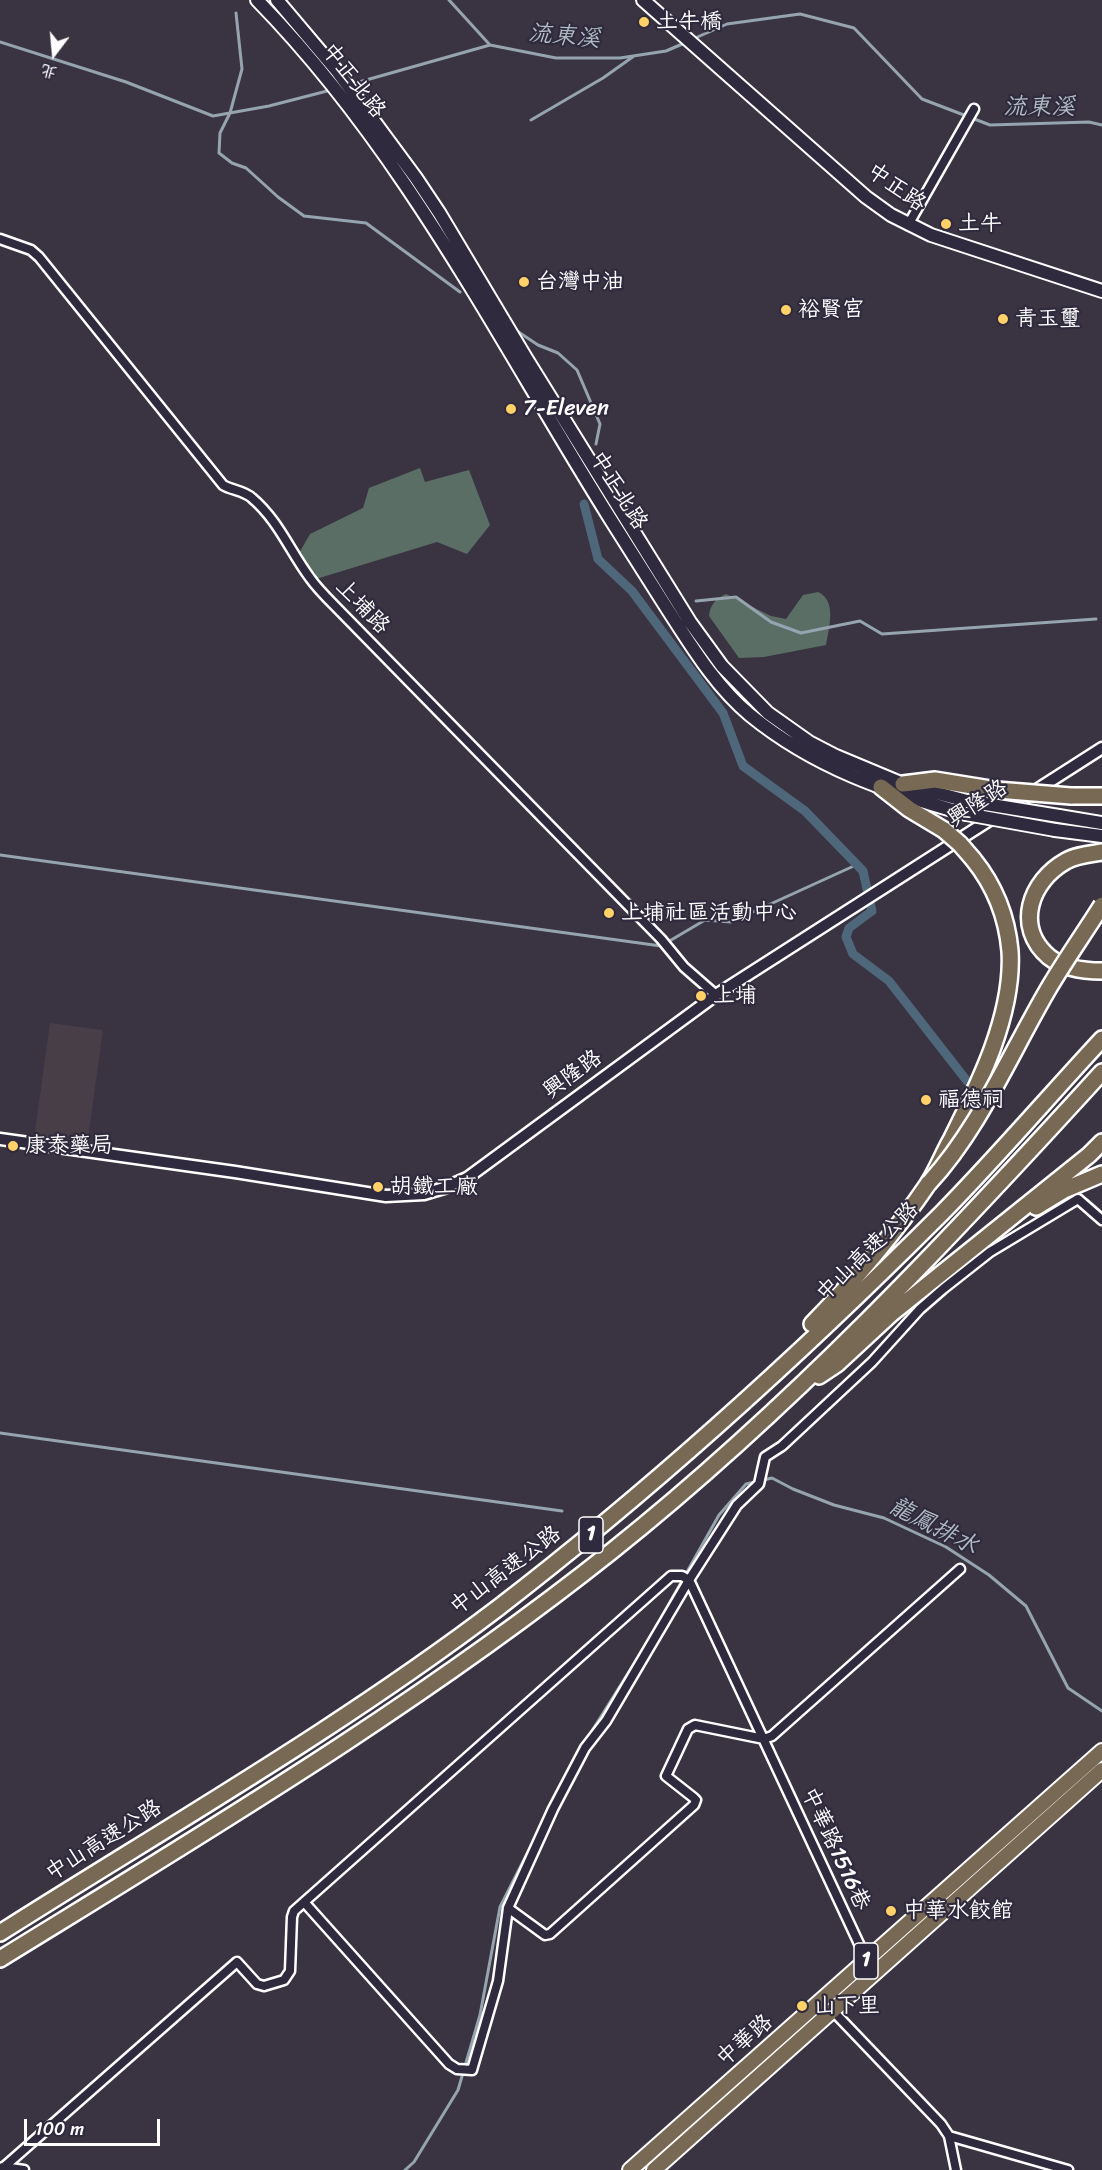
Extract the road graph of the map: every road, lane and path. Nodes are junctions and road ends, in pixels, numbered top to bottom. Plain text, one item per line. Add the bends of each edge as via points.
1 (257, 0) edge
2 (277, 0) edge
3 (643, 0) edge
4 (974, 109) dead end
5 (908, 225) junction
6 (0, 239) edge
7 (1102, 291) edge
8 (1102, 748) edge
9 (903, 784) junction
10 (881, 788) junction
11 (1102, 796) edge
12 (1102, 823) edge
13 (1102, 836) edge
14 (1102, 852) edge
15 (1102, 904) edge
16 (1102, 971) edge
17 (716, 995) junction
18 (1102, 1039) edge
19 (1102, 1072) edge
20 (0, 1139) edge
21 (1102, 1142) edge
22 (1102, 1174) edge
23 (929, 1183) junction
24 (1102, 1221) edge
25 (964, 1255) junction
26 (780, 1367) junction
27 (790, 1397) junction
28 (960, 1569) dead end
29 (689, 1580) junction
30 (764, 1739) junction
31 (1102, 1751) edge
32 (1102, 1770) edge
33 (304, 1902) junction
34 (508, 1908) junction
35 (0, 1933) edge
36 (0, 1959) edge
37 (866, 1961) junction
38 (875, 1973) junction
39 (823, 2000) junction
40 (833, 2011) junction
41 (949, 2136) junction
42 (2, 2167) edge
43 (24, 2170) edge
44 (630, 2170) edge
45 (654, 2170) edge
46 (956, 2170) edge
47 (1068, 2170) edge

1 - 10 main road, 中正北路 via 347,104 391,165 711,674 747,713 788,744
2 - 9 main road, 中正北路 via 360,101 440,214 690,622 722,666 768,713 794,732 836,756
3 - 5 main road, 中正路 via 866,197
4 - 5 street
5 - 7 main road, 中正路
6 - 17 street, 上埔路 via 31,250 39,257 223,485 251,496 282,532 311,580 335,606 684,967
8 - 17 street, 興隆路
9 - 11 highway, bridge via 935,780 997,790
9 - 12 main road, 中正北路, bridge via 967,801
10 - 13 main road, 中正北路, bridge via 966,814
10 - 23 highway, bridge via 944,830 973,859 990,882 1002,912 1010,950 1002,1016 990,1055
14 - 16 highway via 1068,860 1048,874 1035,892 1029,921 1037,941 1050,957 1073,968
15 - 23 highway, bridge via 1049,987 978,1114
17 - 20 street, 興隆路 via 467,1178 424,1194 386,1196
18 - 26 highway, 中山高速公路 / 1 via 943,1211
19 - 27 highway, 中山高速公路 / 1 via 981,1205
21 - 25 highway
22 - 25 highway via 1064,1190
23 - 26 highway via 876,1253 787,1351
24 - 29 street via 1078,1199 990,1252 920,1309 872,1362 782,1446 765,1457 759,1484 737,1505
25 - 27 highway via 837,1364
26 - 35 highway, 中山高速公路 / 1 via 663,1475 496,1609 333,1723
27 - 36 highway, 中山高速公路 / 1 via 613,1550 423,1692
28 - 30 street
29 - 30 street, 中華路1516巷
29 - 33 street via 671,1576
29 - 34 street via 606,1722 585,1748 552,1809
30 - 34 street via 691,1726 666,1776 696,1800 694,1805 550,1934 545,1935
30 - 37 street, 中華路1516巷
31 - 37 main road, 中華路 / 1
32 - 38 main road, 中華路 / 1
33 - 34 street via 449,2064 464,2070 472,2070 498,1981
33 - 42 street via 292,1917 290,1971 284,1980 264,1986 257,1984 237,1962
37 - 38 street, 中華路1516巷
37 - 39 main road, 中華路 / 1
38 - 40 main road, 中華路 / 1
39 - 40 main road
39 - 44 main road, 中華路 / 1
40 - 41 street
40 - 45 main road, 中華路 / 1
41 - 46 street
41 - 47 street
42 - 43 street

